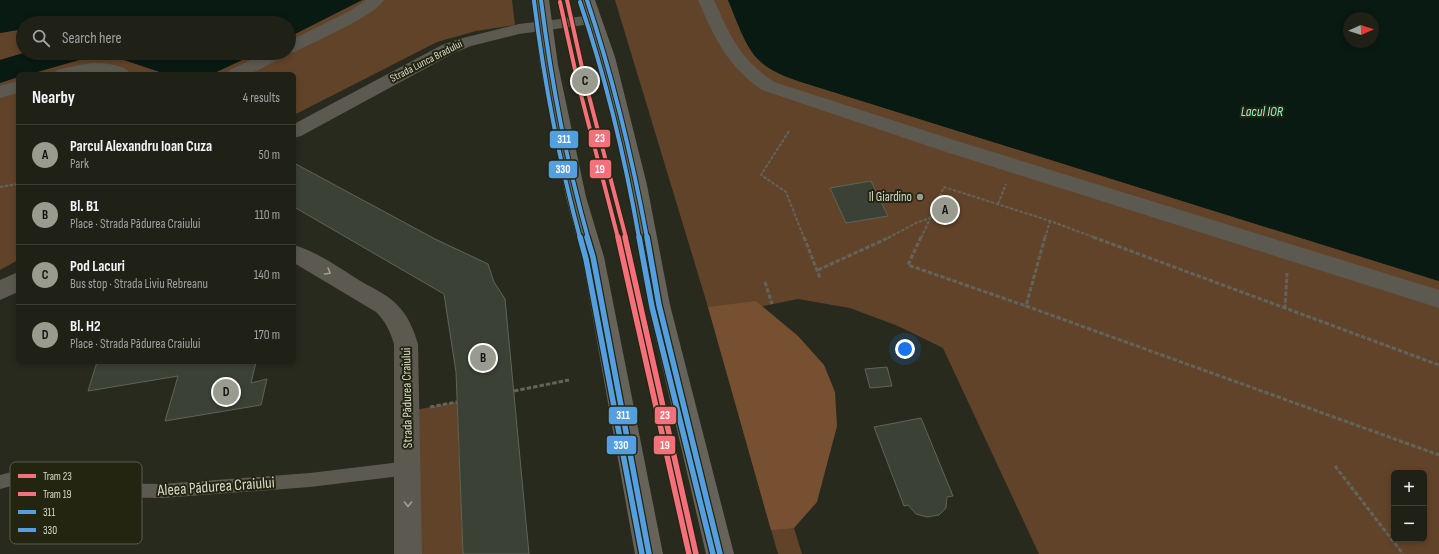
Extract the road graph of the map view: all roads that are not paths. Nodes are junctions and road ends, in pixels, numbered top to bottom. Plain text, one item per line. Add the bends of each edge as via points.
1 (376, 0) edge
2 (541, 0) edge
3 (587, 0) edge
4 (706, 0) edge
5 (593, 20) junction
6 (544, 26) junction
7 (296, 44) edge
8 (264, 60) edge
9 (73, 72) edge
10 (115, 72) edge
11 (240, 72) edge
12 (16, 88) edge
13 (0, 92) edge
14 (296, 131) edge
15 (296, 254) edge
16 (16, 282) edge
17 (0, 291) edge
18 (1439, 299) edge
19 (408, 468) junction
20 (10, 479) edge
21 (0, 482) edge
22 (142, 491) edge
23 (408, 554) edge
24 (648, 554) edge
25 (720, 554) edge

1 - 7 street via 356,14
2 - 6 main road
3 - 5 main road
4 - 18 street via 731,54 746,71 768,86 947,145
5 - 6 street, Strada Lunca Bradului
5 - 25 main road via 606,57 637,185 660,305
6 - 14 street, Strada Lunca Bradului via 491,34 459,44
6 - 24 main road via 549,65 576,197 593,257
8 - 11 street
9 - 10 street via 92,68
12 - 13 street
15 -> 19 street, Strada Pădurea Craiului via 384,306 401,328 406,344
16 - 17 street
19 - 22 lane, Aleea Pădurea Craiului via 299,481 205,489
19 -> 23 street, Strada Pădurea Craiului
20 - 21 lane, Aleea Pădurea Craiului

